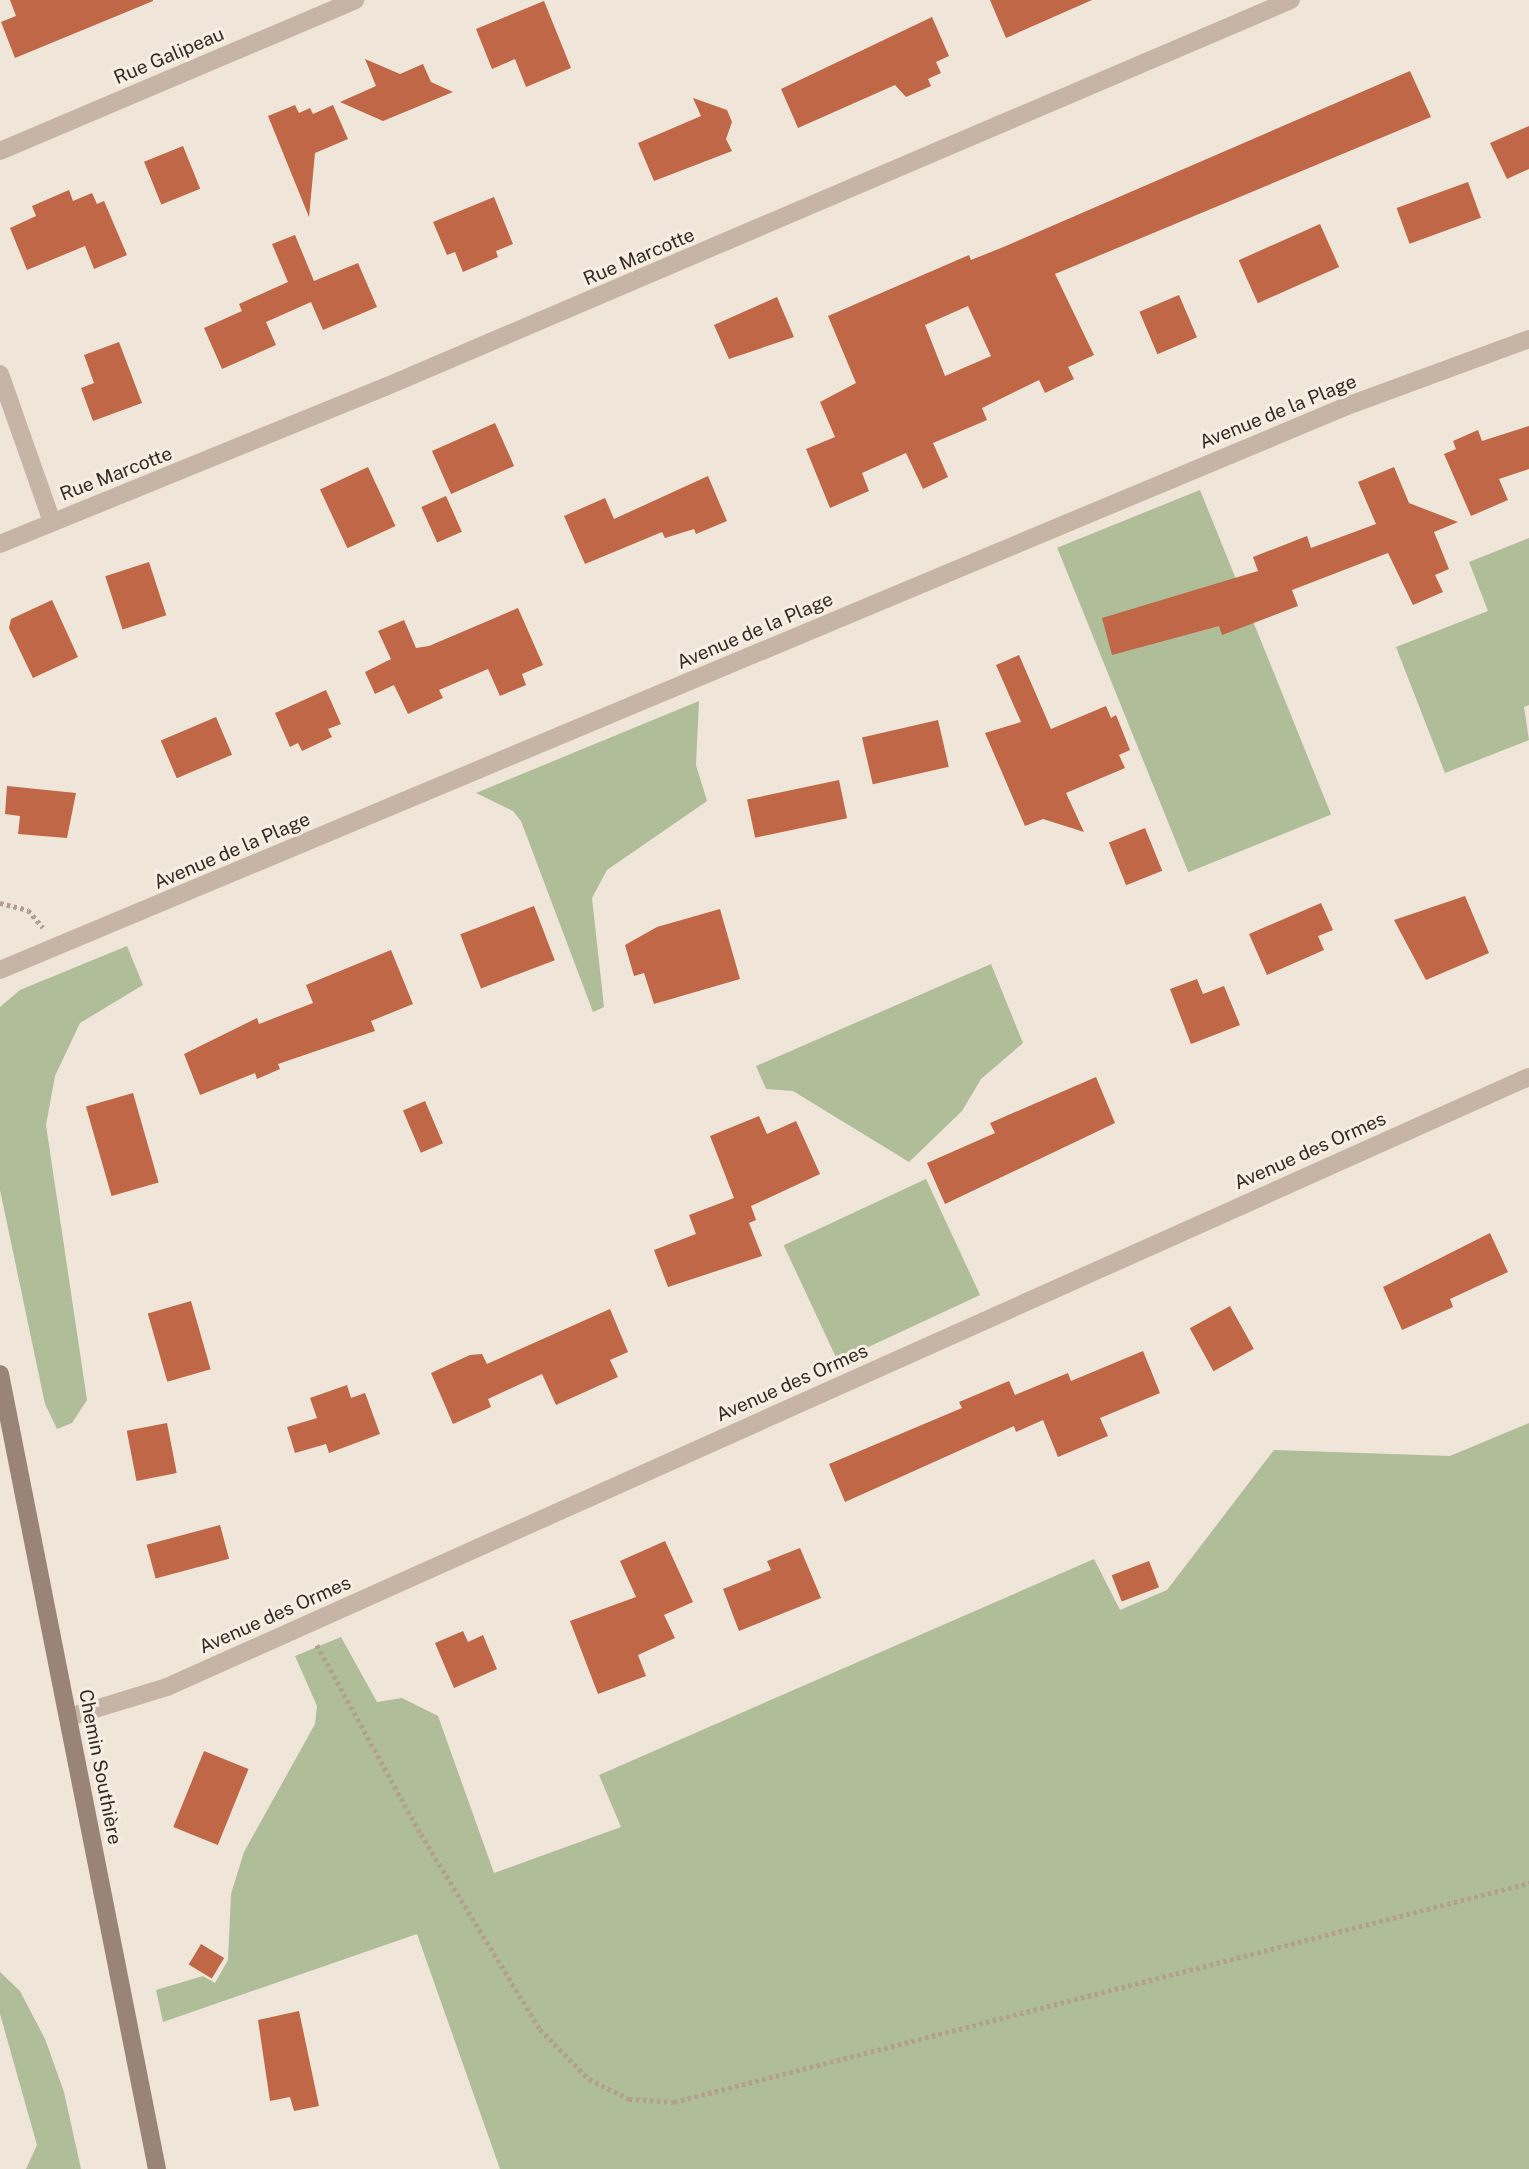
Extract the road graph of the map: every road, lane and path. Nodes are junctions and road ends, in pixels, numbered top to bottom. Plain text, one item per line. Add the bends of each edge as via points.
1 (355, 0) edge
2 (1292, 0) edge
3 (0, 151) edge
4 (1529, 339) edge
5 (0, 374) edge
6 (52, 522) junction
7 (0, 544) edge
8 (0, 903) edge
9 (51, 949) junction
10 (0, 970) edge
11 (1529, 1077) edge
12 (0, 1374) edge
13 (305, 1624) junction
14 (69, 1717) junction
15 (1529, 1883) edge
16 (157, 2169) edge

1 - 3 street, Rue Galipeau
2 - 6 street, Rue Marcotte via 398,382
4 - 9 street, Avenue de la Plage via 1311,421
5 - 6 street
6 - 7 street, Rue Marcotte
8 - 9 path via 36,915
9 - 10 street, Avenue de la Plage
11 - 13 street, Avenue des Ormes
12 - 14 street, Chemin Southière
13 - 14 street, Avenue des Ormes via 139,1698
13 - 15 path via 421,1834 540,2029 589,2080 629,2099 674,2102
14 - 16 street, Chemin Southière

